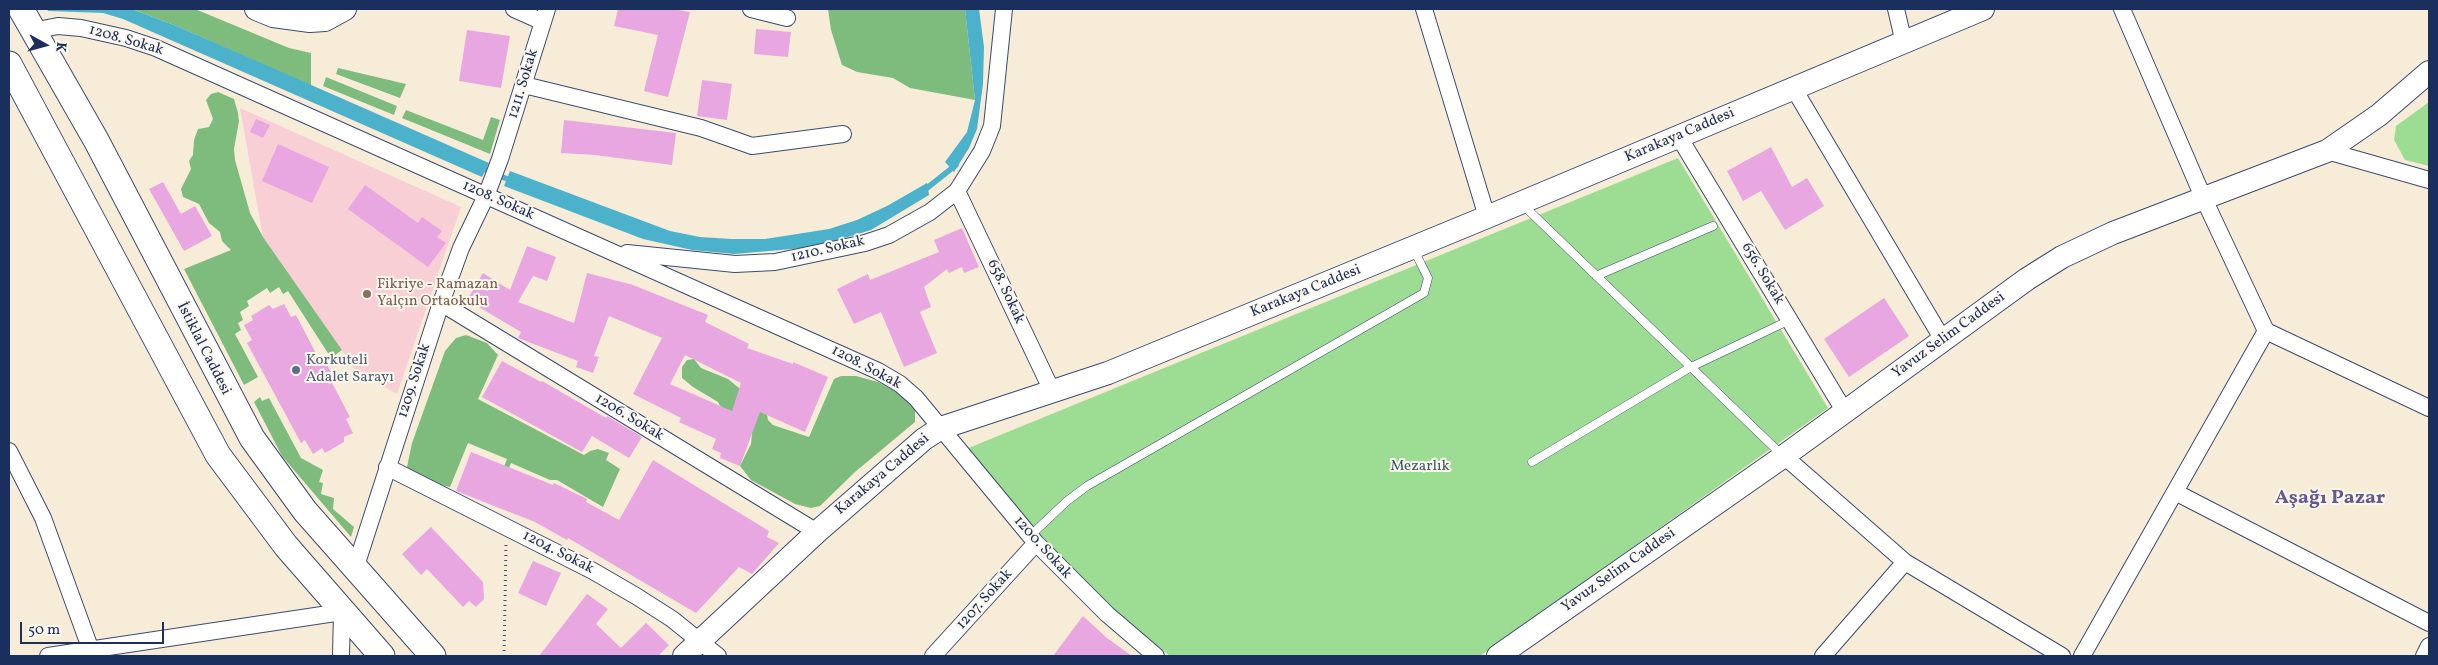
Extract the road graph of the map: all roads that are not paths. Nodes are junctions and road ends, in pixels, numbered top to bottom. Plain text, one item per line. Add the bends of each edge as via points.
1 (256, 9) edge
2 (345, 9) edge
3 (514, 9) edge
4 (751, 9) edge
5 (1004, 9) edge
6 (1424, 9) edge
7 (1896, 9) edge
8 (1983, 9) edge
9 (2122, 9) edge
10 (545, 15) edge
11 (787, 18) dead end
12 (26, 20) edge
13 (1904, 43) junction
14 (9, 64) edge
15 (2429, 72) edge
16 (524, 86) junction
17 (1794, 89) junction
18 (843, 134) dead end
19 (1679, 137) junction
20 (2328, 151) junction
21 (2429, 180) edge
22 (957, 191) junction
23 (486, 196) junction
24 (2203, 197) junction
25 (1521, 203) junction
26 (1487, 217) junction
27 (1713, 226) dead end
28 (1413, 248) junction
29 (612, 252) junction
30 (1596, 276) junction
31 (441, 303) junction
32 (1790, 320) junction
33 (2266, 330) junction
34 (1943, 340) junction
35 (1691, 367) junction
36 (1053, 393) junction
37 (2429, 408) edge
38 (1845, 412) junction
39 (941, 428) junction
40 (9, 451) edge
41 (1784, 456) junction
42 (1532, 462) dead end
43 (387, 467) junction
44 (2175, 492) junction
45 (817, 532) junction
46 (1033, 540) junction
47 (1905, 562) junction
48 (355, 569) junction
49 (342, 612) junction
50 (2429, 623) edge
51 (701, 641) junction
52 (2429, 646) edge
53 (92, 653) edge
54 (48, 656) edge
55 (341, 656) edge
56 (382, 656) edge
57 (433, 656) edge
58 (684, 656) edge
59 (718, 656) edge
60 (933, 656) edge
61 (1156, 656) edge
62 (1498, 656) edge
63 (1823, 656) edge
64 (2062, 656) edge
65 (2082, 656) edge
66 (2424, 656) edge

1 - 2 street via 273,16 310,22 325,20
3 - 10 street
4 - 11 street
5 - 22 street, 1210. Sokak via 992,126 982,151
6 - 26 street
7 - 13 street
8 - 13 street, Karakaya Caddesi
9 - 24 street
10 - 16 street, 1211. Sokak
12 - 23 street, 1208. Sokak via 101,31 156,48
12 - 48 main road, İstiklal Caddesi via 96,140 252,438 286,488
13 - 17 street, Karakaya Caddesi
14 - 49 main road via 218,455 286,546
15 - 20 street, Yavuz Selim Caddesi via 2379,115
16 - 18 street via 700,128 752,146
16 - 23 street, 1211. Sokak
17 - 19 street, Karakaya Caddesi
17 - 34 street
19 - 25 street, Karakaya Caddesi
19 - 32 street, 656. Sokak
20 - 21 street
20 - 24 street, Yavuz Selim Caddesi
22 - 29 street, 1210. Sokak via 930,212 888,234 857,245 791,259 735,264
22 - 36 street, 658. Sokak
23 - 29 street, 1208. Sokak
23 - 31 street, 1209. Sokak via 461,248
24 - 33 street
24 - 34 street, Yavuz Selim Caddesi via 2062,257
25 - 26 street, Karakaya Caddesi
25 - 30 lane
26 - 28 street, Karakaya Caddesi
27 - 30 lane
28 - 36 street, Karakaya Caddesi
28 - 46 lane via 1428,278 1424,292 1087,486 1067,501
29 - 39 street, 1208. Sokak via 878,371 916,398
30 - 35 lane
31 - 43 street, 1209. Sokak
31 - 45 street, 1206. Sokak
32 - 35 lane
32 - 38 street, 656. Sokak
33 - 37 street
33 - 44 street
34 - 38 street, Yavuz Selim Caddesi
35 - 41 lane
35 - 42 lane
36 - 39 street, Karakaya Caddesi
38 - 41 street, Yavuz Selim Caddesi
39 - 45 street, Karakaya Caddesi
39 - 46 street, 1200. Sokak
40 - 53 street via 44,518
41 - 47 street
41 - 62 street, Yavuz Selim Caddesi
43 - 48 street, 1209. Sokak
43 - 51 street, 1204. Sokak via 636,596
44 - 50 street
44 - 65 street
45 - 51 street, Karakaya Caddesi
46 - 60 street, 1207. Sokak
46 - 61 street, 1200. Sokak via 1107,614
47 - 63 street
47 - 64 street
48 - 57 main road, İstiklal Caddesi
49 - 53 street
49 - 55 street
49 - 56 main road
51 - 58 street, Karakaya Caddesi
51 - 59 street, 1204. Sokak
52 - 66 street
53 - 54 street

